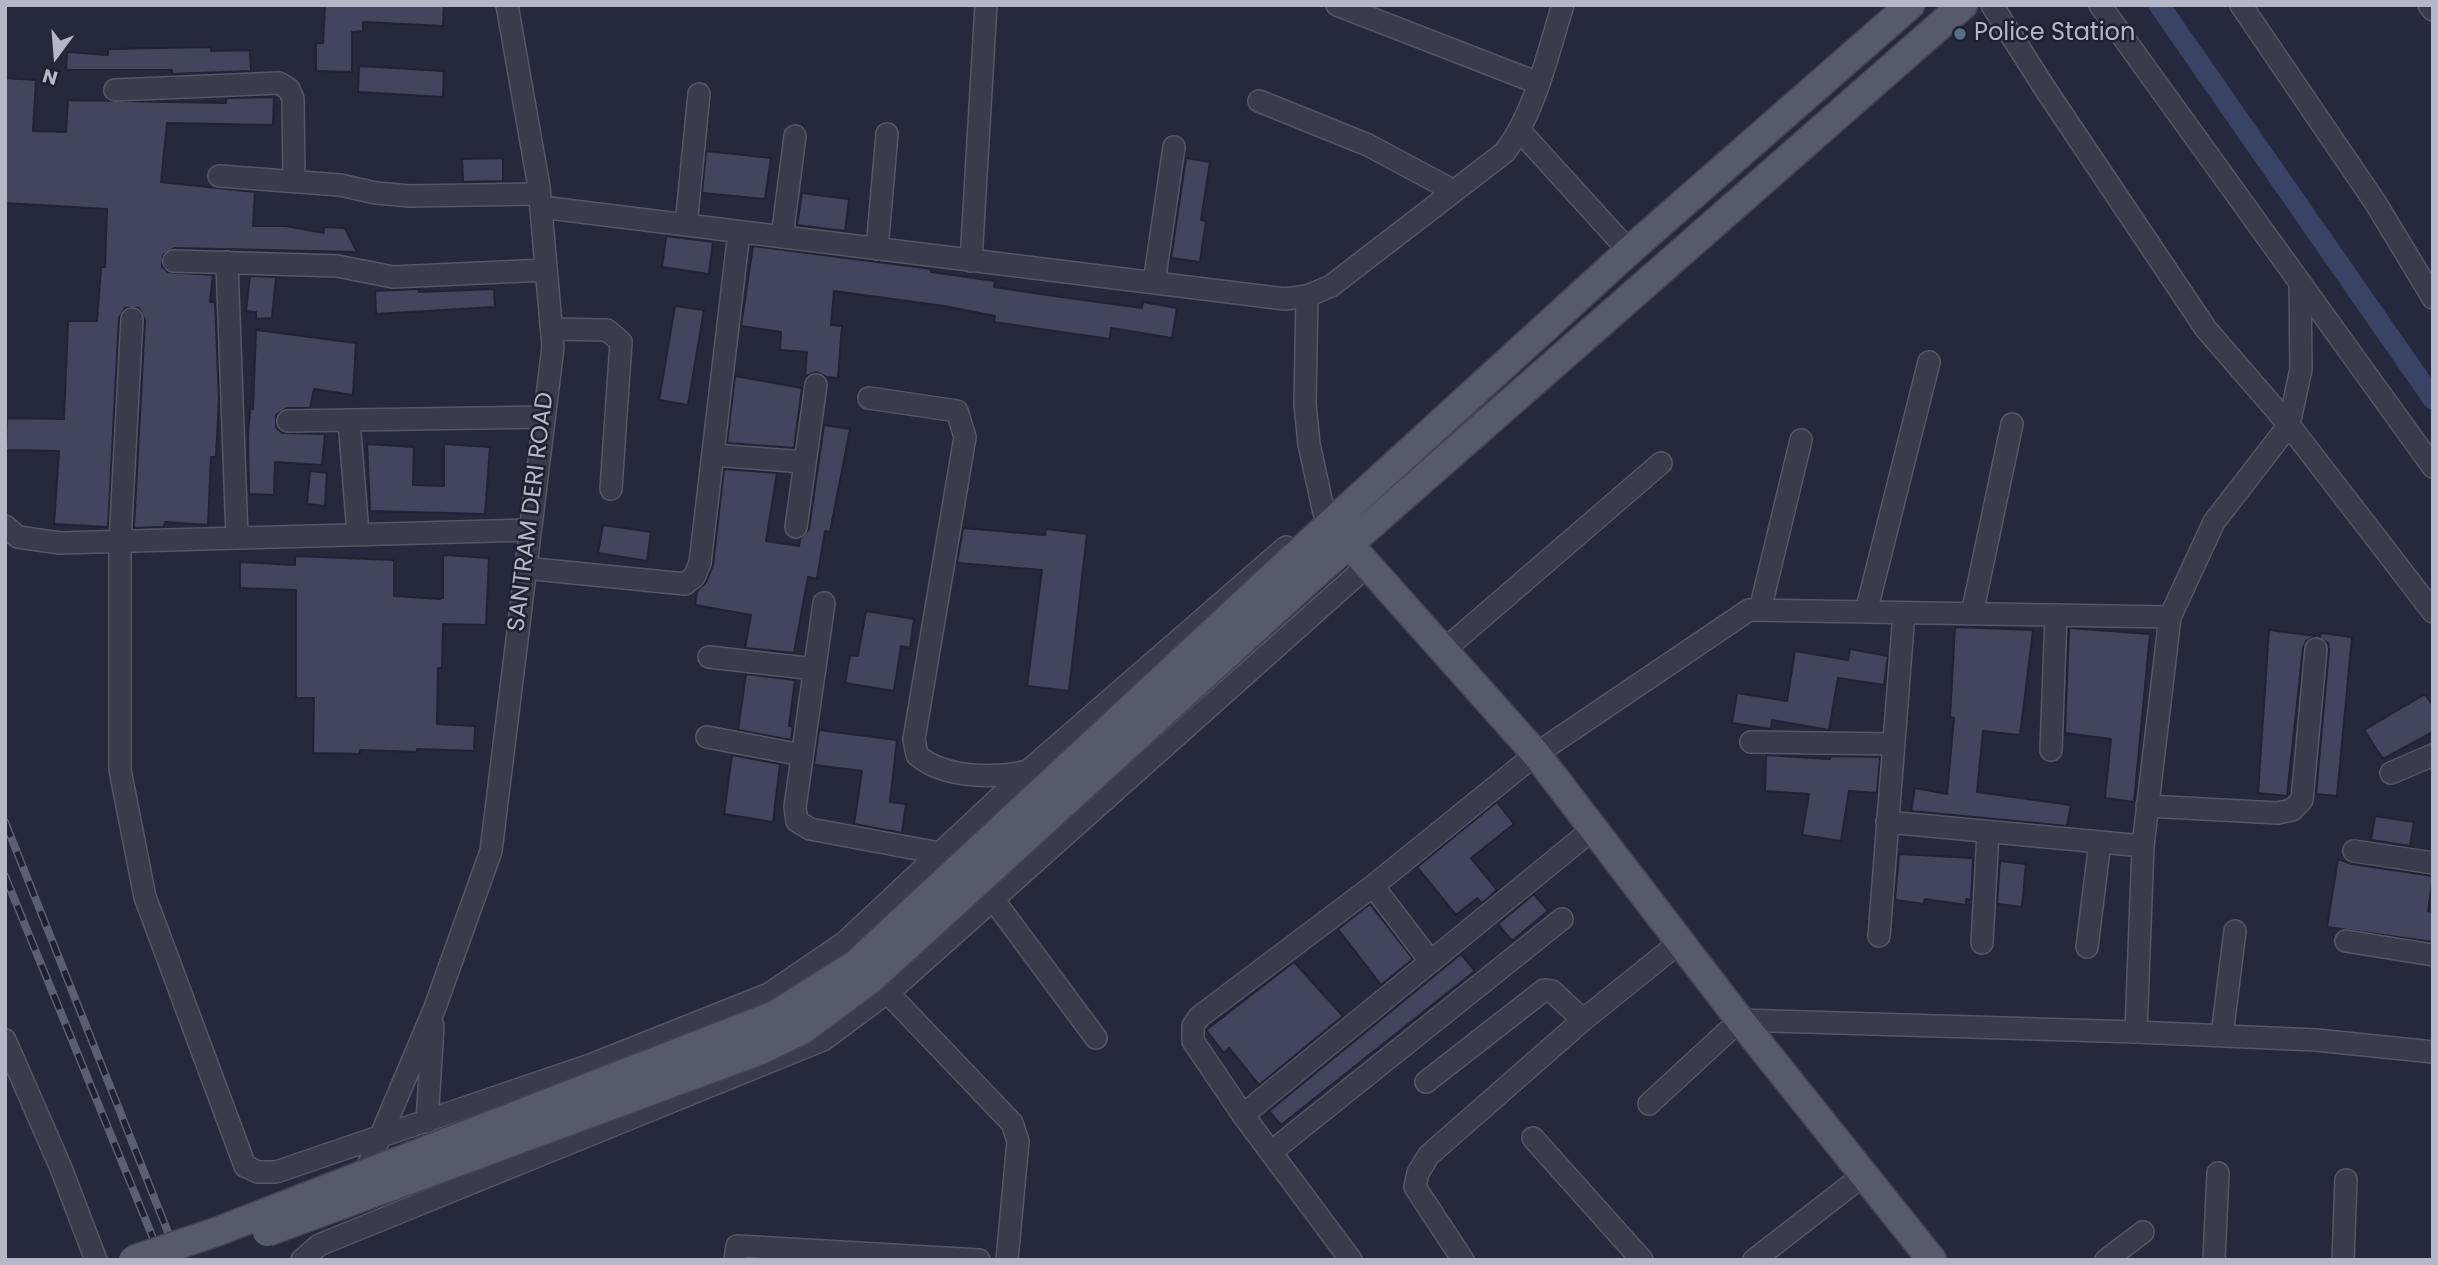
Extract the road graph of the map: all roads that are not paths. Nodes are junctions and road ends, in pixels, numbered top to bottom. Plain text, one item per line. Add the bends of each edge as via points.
1 (507, 5) edge
2 (986, 5) edge
3 (1337, 5) edge
4 (1563, 5) edge
5 (1910, 5) edge
6 (1963, 5) edge
7 (1992, 5) edge
8 (2100, 5) edge
9 (2241, 5) edge
10 (2429, 5) edge
11 (2433, 10) edge
12 (1538, 83) junction
13 (115, 90) dead end
14 (699, 94) dead end
15 (1259, 101) dead end
16 (1520, 131) junction
17 (887, 134) dead end
18 (795, 136) dead end
19 (1174, 147) dead end
20 (219, 176) dead end
21 (294, 180) junction
22 (1454, 191) junction
23 (540, 201) junction
24 (686, 225) junction
25 (739, 232) junction
26 (782, 237) junction
27 (877, 249) junction
28 (1629, 251) junction
29 (174, 261) dead end
30 (971, 261) junction
31 (227, 262) junction
32 (546, 270) junction
33 (2300, 282) junction
34 (1154, 283) junction
35 (1307, 296) junction
36 (2433, 298) edge
37 (132, 319) dead end
38 (551, 329) junction
39 (1929, 362) dead end
40 (816, 384) dead end
41 (869, 398) dead end
42 (544, 417) junction
43 (349, 420) junction
44 (288, 421) dead end
45 (2012, 424) dead end
46 (2289, 425) junction
47 (1801, 440) dead end
48 (713, 454) junction
49 (805, 462) junction
50 (1661, 463) dead end
51 (2433, 467) edge
52 (611, 489) dead end
53 (5, 526) edge
54 (796, 527) dead end
55 (1334, 527) junction
56 (529, 530) junction
57 (358, 534) junction
58 (237, 538) junction
59 (120, 541) junction
60 (1306, 565) junction
61 (1368, 565) junction
62 (524, 568) junction
63 (824, 603) dead end
64 (1760, 610) junction
65 (1866, 612) junction
66 (2433, 612) edge
67 (1904, 613) junction
68 (1972, 614) junction
69 (2056, 615) junction
70 (2170, 617) junction
71 (2316, 649) dead end
72 (1444, 650) junction
73 (709, 657) dead end
74 (815, 669) junction
75 (707, 737) dead end
76 (1751, 742) dead end
77 (1894, 744) junction
78 (2051, 750) dead end
79 (1536, 754) junction
80 (802, 755) junction
81 (2433, 755) edge
82 (1028, 771) junction
83 (2391, 773) dead end
84 (2147, 806) junction
85 (1887, 822) junction
86 (1593, 829) junction
87 (1988, 832) junction
88 (2100, 842) junction
89 (2143, 846) junction
90 (2354, 851) dead end
91 (939, 853) junction
92 (2433, 863) edge
93 (1373, 886) junction
94 (992, 898) junction
95 (1562, 919) dead end
96 (2235, 931) dead end
97 (1879, 936) dead end
98 (2346, 941) dead end
99 (1679, 942) junction
100 (1982, 943) dead end
101 (2087, 947) dead end
102 (2433, 954) edge
103 (1431, 961) junction
104 (887, 992) junction
105 (434, 1010) junction
106 (1583, 1020) junction
107 (1740, 1020) junction
108 (2136, 1032) junction
109 (2222, 1035) junction
110 (1096, 1038) dead end
111 (5, 1040) edge
112 (2433, 1052) edge
113 (1426, 1082) dead end
114 (1649, 1104) dead end
115 (1243, 1115) junction
116 (427, 1122) junction
117 (381, 1135) junction
118 (1533, 1138) dead end
119 (1271, 1152) junction
120 (2218, 1173) dead end
121 (1865, 1174) junction
122 (2346, 1180) dead end
123 (2143, 1232) dead end
124 (336, 1238) junction
125 (91, 1259) edge
126 (133, 1260) edge
127 (192, 1260) edge
128 (302, 1260) edge
129 (735, 1260) edge
130 (979, 1260) edge
131 (1007, 1260) edge
132 (1351, 1260) edge
133 (1463, 1260) edge
134 (1643, 1260) edge
135 (1754, 1260) edge
136 (1932, 1260) edge
137 (2106, 1260) edge
138 (2214, 1260) edge
139 (2343, 1260) edge

1 - 23 street, SANTRAM DERI ROAD
2 - 30 street
3 - 12 street
4 - 12 street
5 - 28 main road
6 - 55 main road
7 - 46 street via 2206,328
8 - 33 street
9 - 36 street via 2375,202
10 - 11 street
12 - 16 street
13 - 21 street via 279,83 289,89 293,99
14 - 24 street
15 - 22 street via 1368,145
16 - 22 street via 1505,152
16 - 28 street
17 - 27 street
18 - 26 street
19 - 34 street
20 - 21 street
21 - 23 street via 410,196
22 - 35 street via 1331,286
23 - 24 street
23 - 32 street, SANTRAM DERI ROAD
24 - 25 street
25 - 26 street
25 - 48 street
26 - 27 street
27 - 30 street
28 - 55 main road
29 - 31 street
30 - 34 street
31 - 32 street via 337,266 393,277
31 - 58 street
32 - 38 street, SANTRAM DERI ROAD
33 - 46 street via 2301,369
33 - 51 street
34 - 35 street via 1284,299
35 - 55 street via 1309,444
37 - 59 street
38 - 42 street, SANTRAM DERI ROAD via 553,348
38 - 52 street via 607,330 621,342
39 - 65 street
40 - 49 street
41 - 82 street via 957,411 965,437 914,739 917,755 928,765 975,775
42 - 43 street
42 - 56 street, SANTRAM DERI ROAD
43 - 44 street
43 - 57 street
45 - 68 street
46 - 66 street
46 - 70 street via 2214,522
47 - 64 street
48 - 49 street
48 - 62 street via 700,563 685,584
49 - 54 street
50 - 72 street
53 - 59 street via 18,537 34,541
55 - 60 main road
55 - 61 main road
55 - 82 street
56 - 57 street
56 - 62 street, SANTRAM DERI ROAD
57 - 58 street
58 - 59 street
59 - 117 street via 120,770 145,897 245,1166 276,1172
60 - 126 main road, bridge via 856,964 775,1015
60 - 127 main road, bridge via 872,978 802,1030 758,1051
61 - 72 main road
61 - 94 street
62 - 105 street, SANTRAM DERI ROAD via 491,851
63 - 74 street
64 - 65 street
64 - 79 street via 1749,610
65 - 67 street
67 - 68 street
67 - 77 street
68 - 69 street
69 - 70 street
69 - 78 street
70 - 84 street
71 - 84 street via 2302,800 2292,810
72 - 79 main road
73 - 74 street
74 - 80 street
75 - 80 street
76 - 77 street
77 - 85 street
79 - 86 main road
79 - 93 street
80 - 91 street via 797,821 810,829
81 - 83 street
82 - 91 street
84 - 89 street
85 - 87 street
85 - 97 street
86 - 99 main road
86 - 103 street
87 - 88 street
87 - 100 street
88 - 89 street
88 - 101 street
89 - 108 street
90 - 92 street
91 - 116 street via 844,943 769,994 593,1064
93 - 103 street
93 - 115 street via 1193,1026 1193,1041
94 - 104 street
94 - 110 street
95 - 119 street
96 - 109 street
98 - 102 street
99 - 106 street
99 - 107 main road
103 - 115 street
104 - 124 street via 822,1040
104 - 131 street via 1012,1123 1018,1141
105 - 116 street, SANTRAM DERI ROAD
105 - 117 street, SANTRAM DERI ROAD
106 - 113 street via 1544,989
106 - 133 street via 1429,1155 1418,1172 1415,1186
107 - 108 street
107 - 114 street
107 - 121 main road
108 - 109 street
109 - 112 street
111 - 125 street via 61,1168
115 - 119 street
116 - 117 street
117 - 124 street, SANTRAM DERI ROAD
118 - 134 street
119 - 132 street
120 - 138 street
121 - 135 street
121 - 136 main road
122 - 139 street
123 - 137 street
124 - 128 street
129 - 130 street via 737,1246

